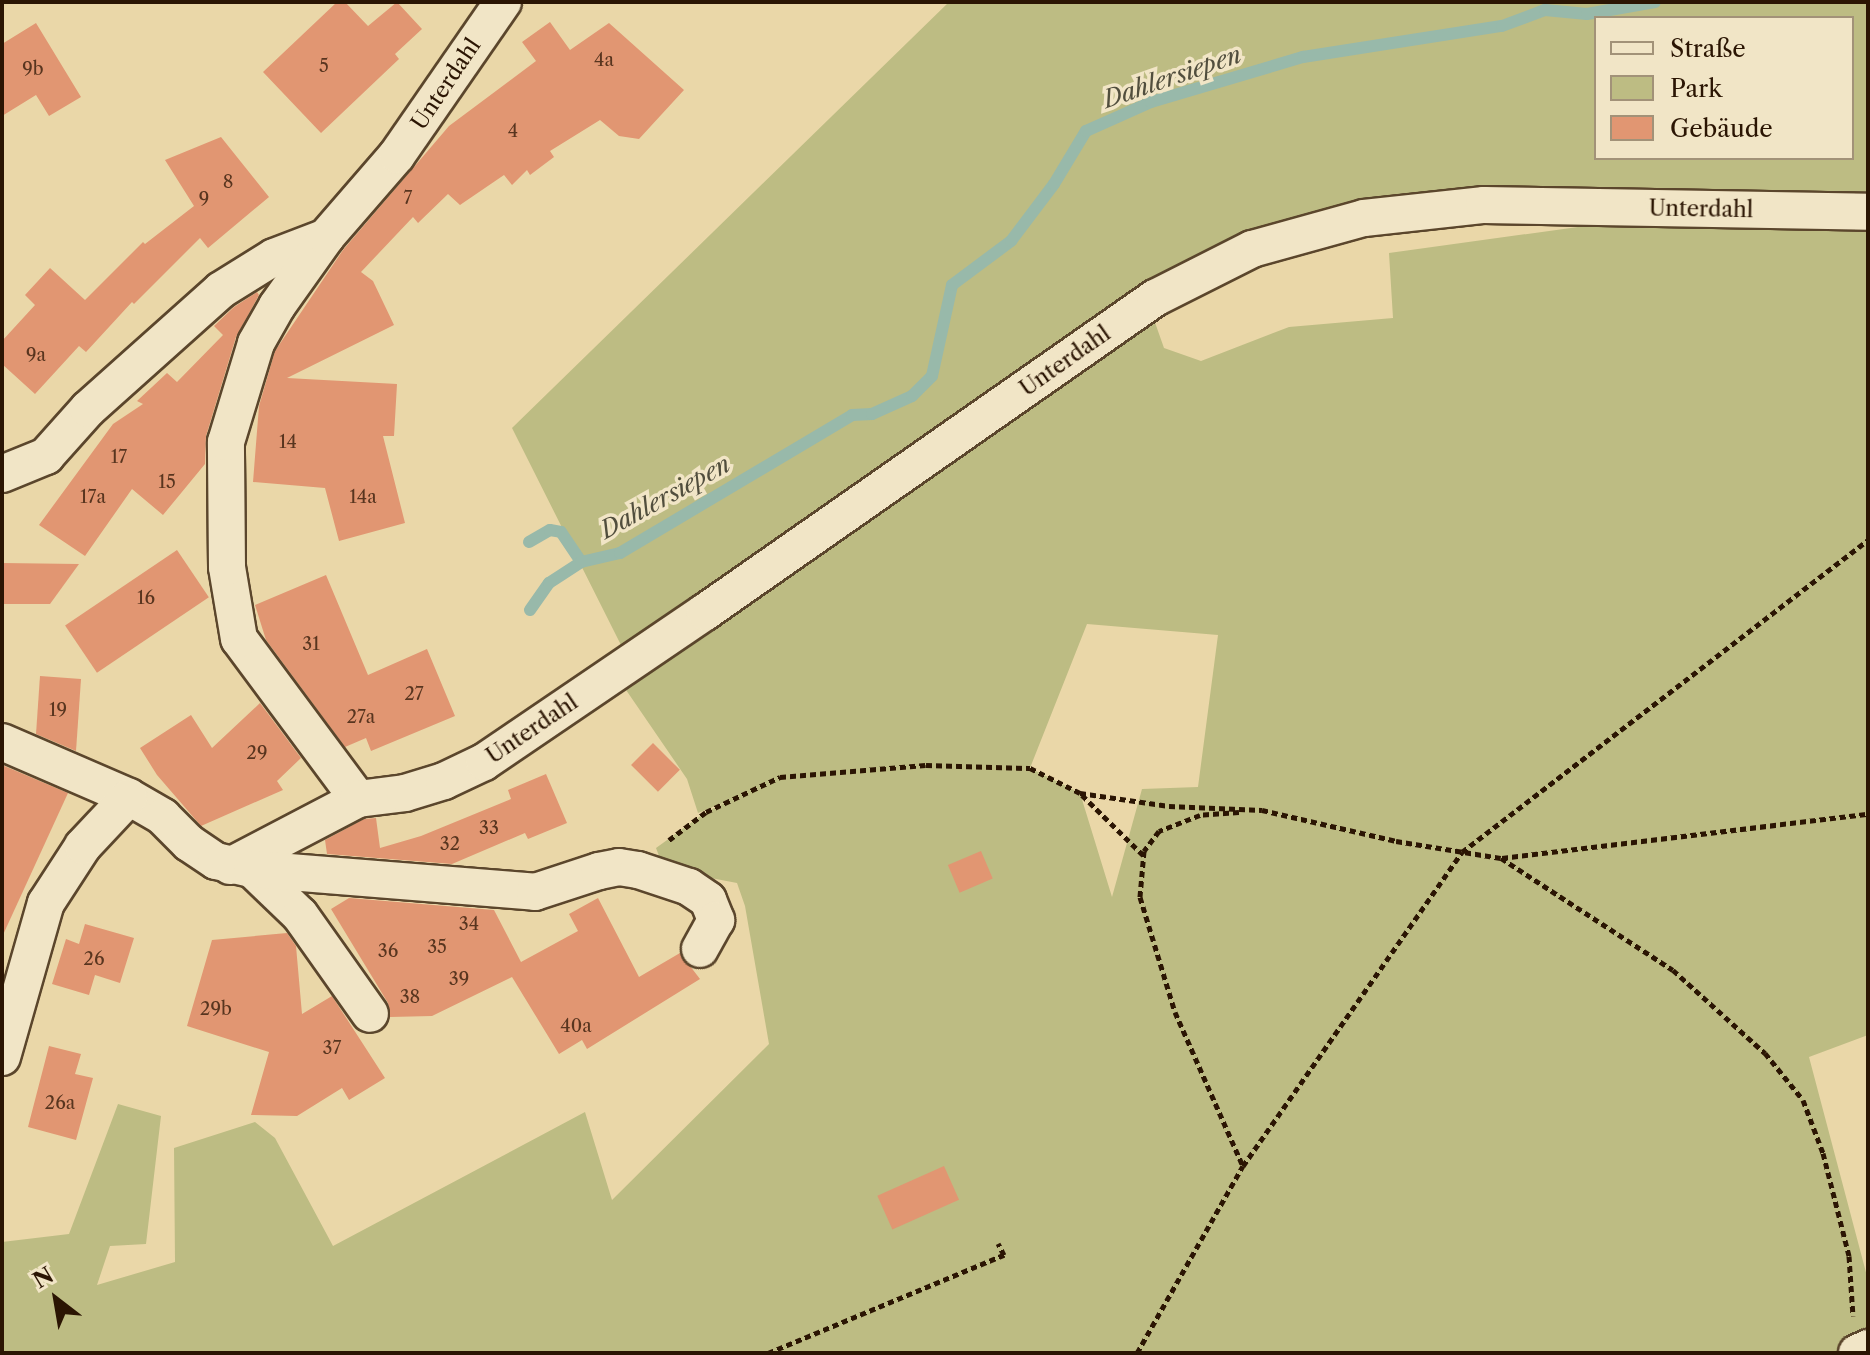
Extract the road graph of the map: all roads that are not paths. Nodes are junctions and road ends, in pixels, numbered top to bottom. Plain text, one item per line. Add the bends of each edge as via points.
1 (503, 2) edge
2 (1868, 212) edge
3 (326, 237) junction
4 (2, 474) edge
5 (2, 742) edge
6 (129, 797) junction
7 (358, 799) junction
8 (241, 868) junction
9 (700, 949) dead end
10 (370, 1014) dead end
11 (2, 1057) edge

1 - 3 street, Unterdahl via 397,155
2 - 7 street, Unterdahl via 1484,205 1364,218 1252,249 1155,298 484,762 405,793
3 - 4 street, Unterdahl via 274,257 221,290 88,409 46,456
3 - 7 street, Unterdahl via 256,343 237,400 226,442 227,567 239,639
5 - 6 street
6 - 8 street via 163,817 198,849
6 - 11 street via 83,846 46,903
7 - 8 street, Unterdahl
8 - 9 street via 535,892 599,871 629,869 689,887 708,900 716,920
8 - 10 street via 300,915

